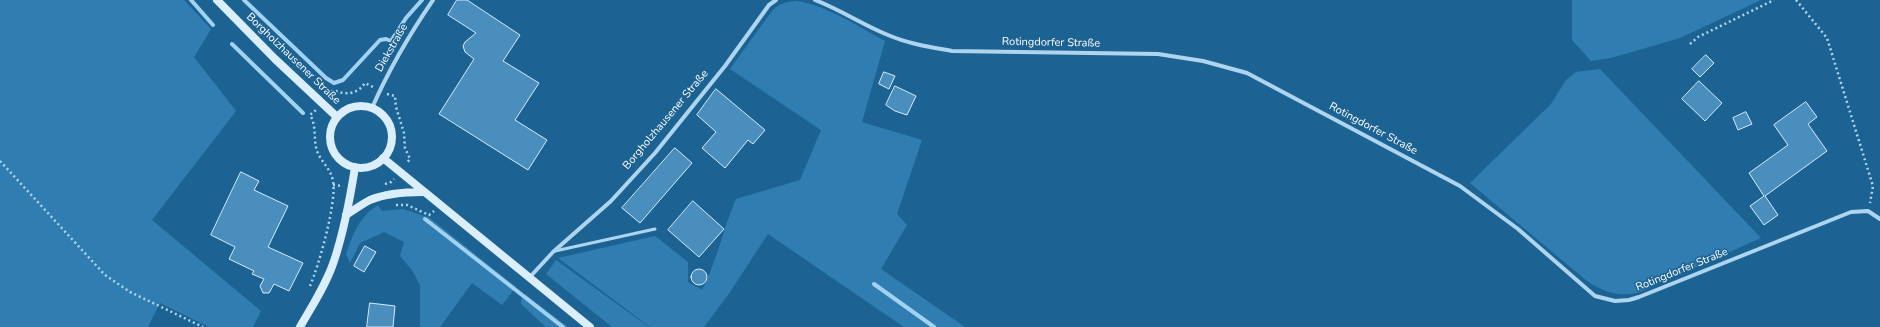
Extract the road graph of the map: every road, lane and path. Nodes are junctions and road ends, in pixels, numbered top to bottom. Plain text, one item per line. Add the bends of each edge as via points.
1 (218, 0) edge
2 (433, 0) edge
3 (776, 0) edge
4 (815, 0) edge
5 (1774, 0) edge
6 (1796, 0) edge
7 (1690, 44) dead end
8 (322, 103) junction
9 (372, 108) junction
10 (337, 117) junction
11 (383, 158) junction
12 (0, 161) edge
13 (355, 167) junction
14 (423, 192) junction
15 (381, 197) junction
16 (441, 207) junction
17 (1868, 211) junction
18 (346, 215) junction
19 (1880, 219) edge
20 (655, 229) dead end
21 (553, 252) junction
22 (529, 278) junction
23 (310, 288) dead end
24 (203, 327) edge
25 (300, 327) edge
26 (590, 327) edge

1 - 8 main road, Borgholzhausener Straße
2 - 9 street, Diekstraße via 394,59
3 - 21 street, Borgholzhausener Straße via 656,153 611,201
4 - 17 street, Rotingdorfer Straße via 887,35 919,46 952,51 1158,54 1203,61 1247,73 1460,186 1518,230 1594,296 1615,301 1639,297 1851,212
5 - 7 path via 1698,36
6 - 17 path via 1827,38 1873,186
8 - 10 main road, Borgholzhausener Straße
8 - 23 path via 310,115 317,151 333,180 333,191 319,267
9 - 10 main road via 353,106
9 - 11 main road via 387,120 391,130 392,140
10 - 13 main road via 330,131 331,147 340,160
11 - 13 main road via 375,164
11 - 14 main road
12 - 24 path via 105,275 130,292
13 - 18 main road
14 - 15 main road via 406,192
14 - 16 main road
15 - 16 path via 384,206 407,206 429,215
15 - 18 main road via 370,200
16 - 22 main road
17 - 19 street
18 - 25 main road via 334,262
20 - 21 lane
21 - 22 street, Borgholzhausener Straße
22 - 26 main road

